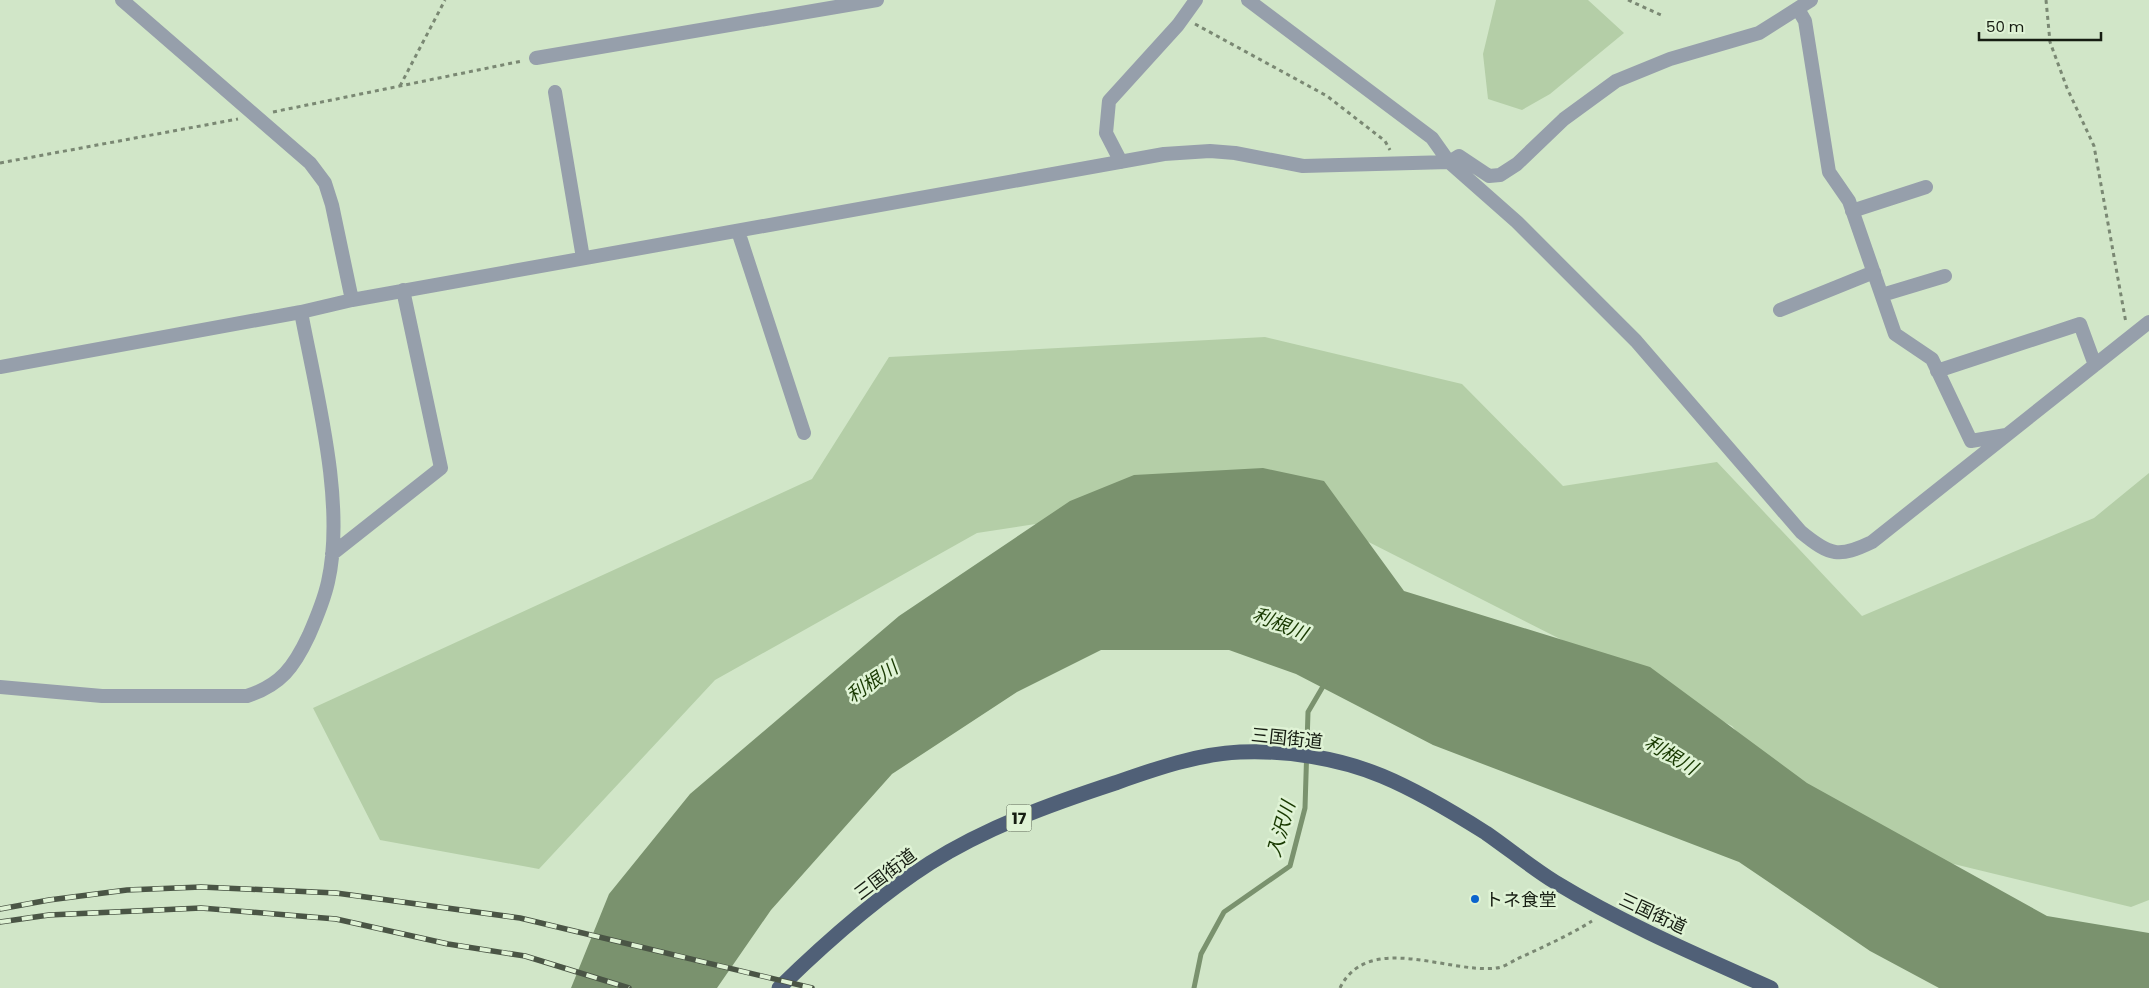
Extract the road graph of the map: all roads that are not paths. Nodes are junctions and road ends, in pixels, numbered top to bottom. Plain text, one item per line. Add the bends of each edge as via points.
1 (122, 0) edge
2 (877, 0) edge
3 (1196, 0) edge
4 (1248, 0) edge
5 (1811, 0) edge
6 (1798, 9) junction
7 (536, 58) dead end
8 (555, 92) dead end
9 (1121, 162) junction
10 (1449, 162) junction
11 (1926, 187) dead end
12 (1852, 211) junction
13 (738, 231) junction
14 (583, 258) junction
15 (1874, 272) junction
16 (1945, 276) dead end
17 (403, 290) junction
18 (1882, 295) junction
19 (352, 300) junction
20 (1780, 310) dead end
21 (301, 312) junction
22 (2149, 322) edge
23 (2095, 365) junction
24 (0, 367) edge
25 (1937, 371) junction
26 (804, 433) dead end
27 (2007, 435) junction
28 (332, 554) junction
29 (0, 687) edge
30 (779, 988) edge
31 (1771, 988) edge

1 - 19 street via 310,163 325,184 330,198
2 - 7 street
3 - 9 street via 1109,101 1106,133
4 - 10 street via 1432,138
5 - 6 street
6 - 10 street via 1758,33 1670,59 1616,81 1564,119 1517,164 1500,175 1489,176 1458,156
6 - 12 street via 1804,21 1829,172
8 - 14 street
9 - 10 street via 1164,154 1210,151 1303,166
9 - 13 street
10 - 27 street via 1518,222 1636,341 1801,532 1820,548 1834,554 1851,552 1872,542
11 - 12 street
12 - 15 street
13 - 14 street
13 - 26 street
14 - 17 street
15 - 18 street
15 - 20 street
16 - 18 street
17 - 19 street
17 - 28 street via 441,468
18 - 25 street via 1895,334 1932,359
19 - 21 street
21 - 24 street
21 - 28 street via 331,480
22 - 23 street
23 - 25 street via 2080,324
23 - 27 street
25 - 27 street via 1971,441
28 - 29 street via 328,582 301,651 286,674 260,692 220,697 102,696
30 - 31 highway, 三国街道 / 17 via 842,931 928,864 970,840 1014,820 1140,774 1202,757 1239,752 1304,756 1382,776 1485,833 1551,880 1606,912

